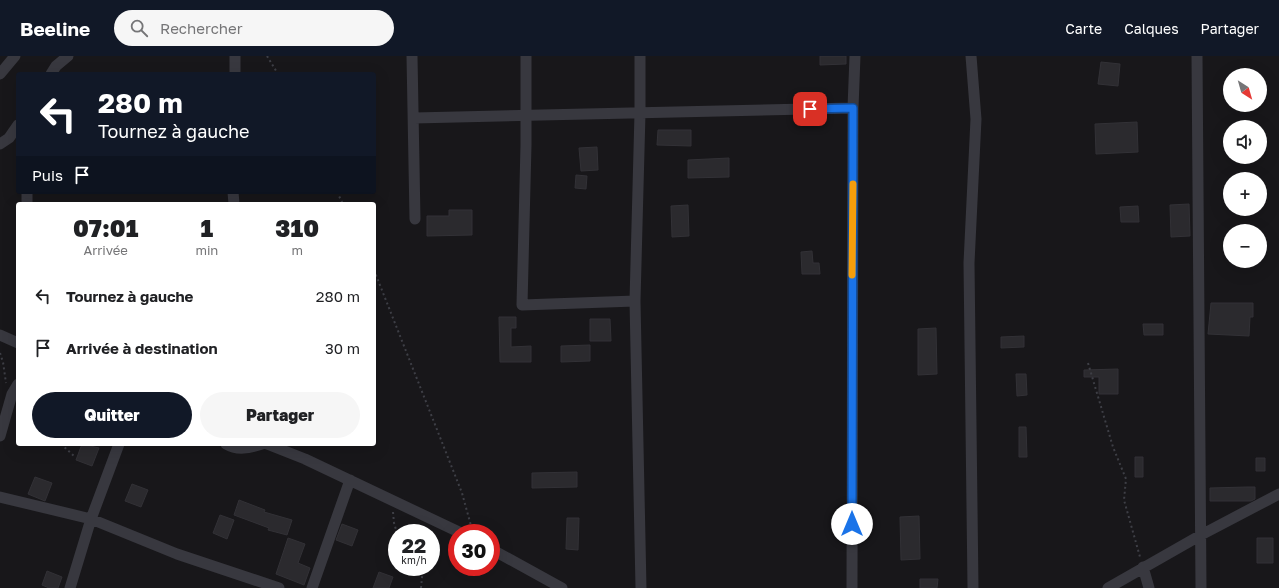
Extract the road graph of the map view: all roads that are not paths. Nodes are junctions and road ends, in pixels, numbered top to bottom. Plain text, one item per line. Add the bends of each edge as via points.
1 (15, 56) edge
2 (68, 56) edge
3 (235, 56) edge
4 (412, 56) edge
5 (526, 56) edge
6 (640, 56) edge
7 (855, 56) edge
8 (971, 56) edge
9 (1197, 56) edge
10 (52, 72) edge
11 (235, 72) edge
12 (0, 74) edge
13 (853, 108) junction
14 (640, 113) junction
15 (526, 115) junction
16 (414, 118) junction
17 (16, 128) edge
18 (0, 144) edge
19 (415, 219) dead end
20 (635, 301) junction
21 (0, 335) edge
22 (16, 342) edge
23 (16, 387) edge
24 (0, 436) edge
25 (119, 446) edge
26 (230, 446) edge
27 (256, 446) edge
28 (272, 446) edge
29 (350, 480) junction
30 (1279, 494) edge
31 (0, 497) edge
32 (91, 519) junction
33 (448, 527) edge
34 (1201, 535) junction
35 (500, 554) edge
36 (1143, 567) junction
37 (70, 588) edge
38 (279, 588) edge
39 (312, 588) edge
40 (562, 588) edge
41 (641, 588) edge
42 (852, 588) edge
43 (973, 588) edge
44 (1108, 588) edge
45 (1150, 588) edge
46 (1201, 588) edge

1 - 12 street
2 - 10 street
3 - 11 street
4 - 16 street
5 - 15 street
6 - 14 street
7 - 13 street
8 - 43 street via 976,119 969,263
9 - 34 street
13 - 14 street
13 - 42 street
14 - 15 street
14 - 20 street
15 - 16 street
15 - 20 street via 522,305
16 - 19 street
17 - 18 street via 9,138
20 - 41 street
21 - 22 street
23 - 24 street
25 - 32 street
26 - 27 street via 248,449
28 - 29 street
29 - 33 street
29 - 39 street
30 - 34 street
31 - 32 street
32 - 37 street
32 - 38 street via 178,554
34 - 36 street
34 - 46 street
35 - 40 street
36 - 44 street
36 - 45 street

